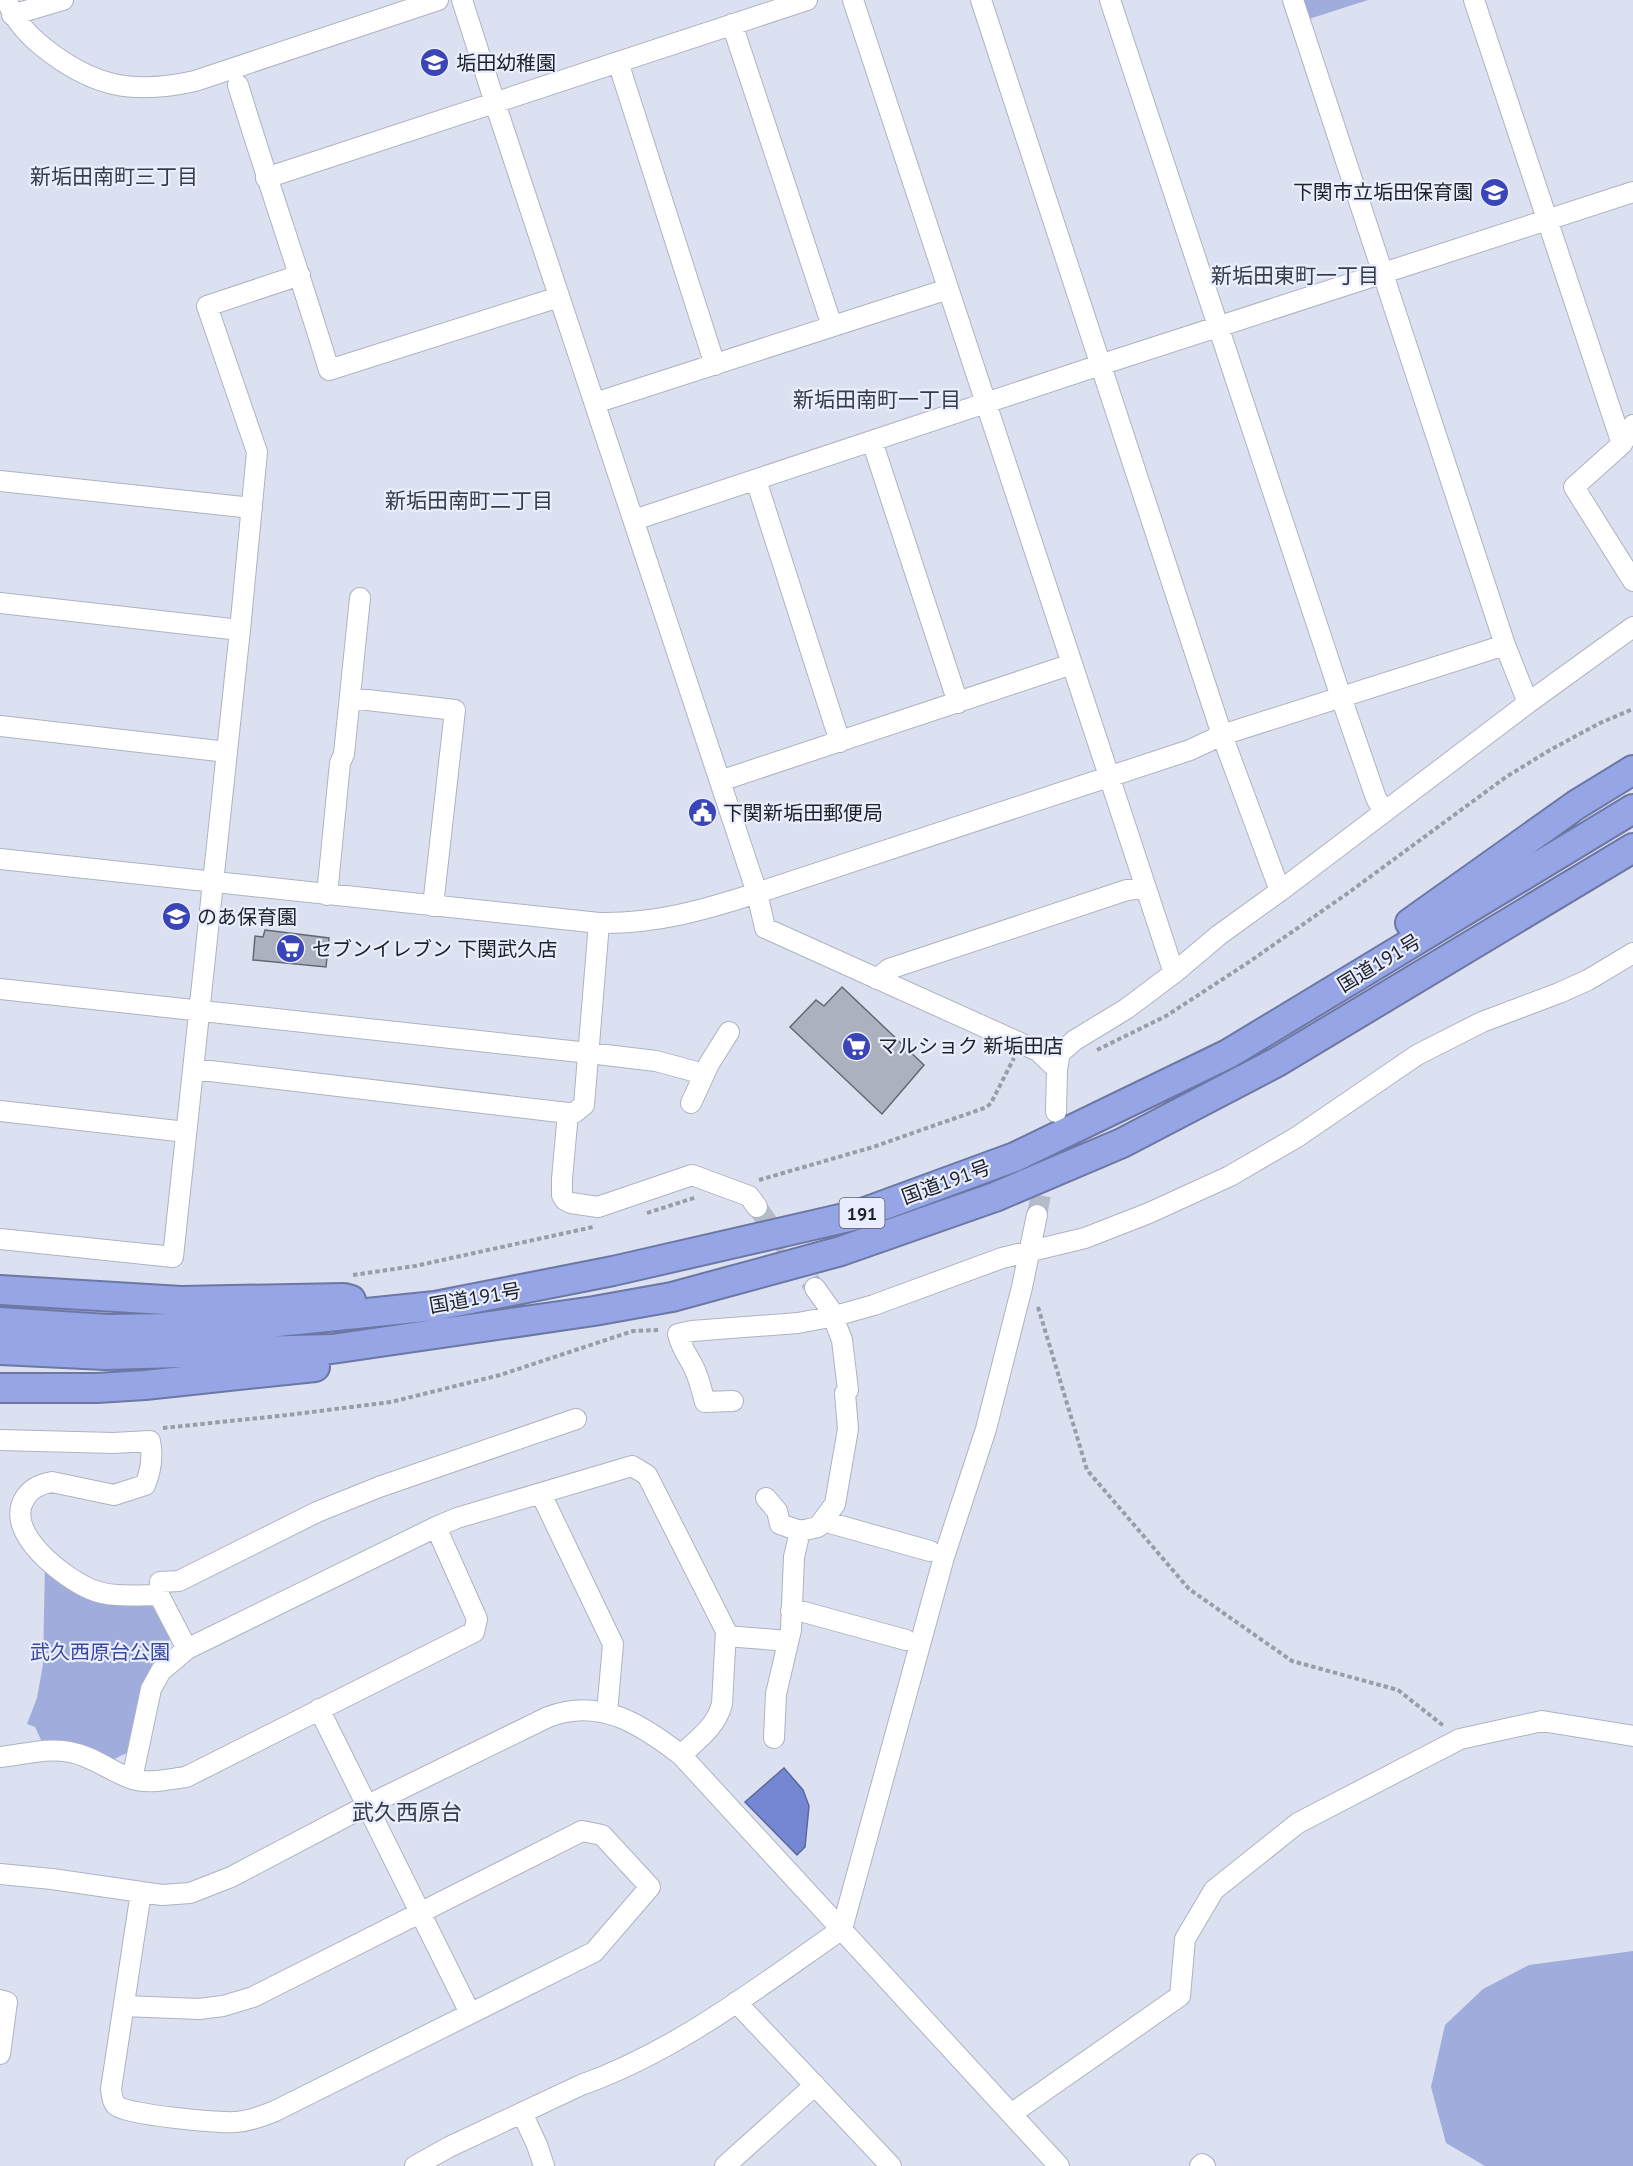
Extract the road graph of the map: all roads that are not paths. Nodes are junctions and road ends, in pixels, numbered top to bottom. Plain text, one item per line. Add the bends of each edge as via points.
1 (63, 0) edge
2 (438, 0) edge
3 (462, 0) edge
4 (807, 0) edge
5 (853, 0) edge
6 (981, 0) edge
7 (1110, 0) edge
8 (1293, 0) edge
9 (1474, 0) edge
10 (9, 8) edge
11 (732, 24) junction
12 (618, 62) junction
13 (238, 85) dead end
14 (495, 104) junction
15 (266, 178) junction
16 (1633, 192) edge
17 (1546, 222) junction
18 (300, 274) junction
19 (1384, 274) junction
20 (948, 290) junction
21 (559, 297) junction
22 (832, 326) junction
23 (1218, 327) junction
24 (715, 365) junction
25 (1100, 365) junction
26 (595, 403) junction
27 (987, 404) junction
28 (1633, 425) edge
29 (872, 441) junction
30 (1622, 444) junction
31 (0, 480) edge
32 (756, 480) junction
33 (252, 508) junction
34 (634, 520) junction
35 (1633, 581) edge
36 (360, 598) dead end
37 (0, 603) edge
38 (1633, 627) edge
39 (240, 630) junction
40 (1505, 645) junction
41 (1072, 664) junction
42 (1341, 697) junction
43 (350, 698) junction
44 (958, 703) junction
45 (1528, 704) junction
46 (0, 726) edge
47 (1222, 735) junction
48 (840, 742) junction
49 (227, 752) junction
50 (1633, 770) edge
51 (1109, 776) junction
52 (720, 781) junction
53 (1633, 809) edge
54 (1384, 813) junction
55 (1633, 848) edge
56 (0, 859) edge
57 (1633, 866) edge
58 (213, 882) junction
59 (1146, 888) junction
60 (1280, 891) junction
61 (757, 893) junction
62 (327, 895) junction
63 (433, 906) junction
64 (600, 923) junction
65 (1633, 953) edge
66 (1455, 955) junction
67 (1174, 973) junction
68 (877, 979) junction
69 (0, 989) edge
70 (200, 1011) junction
71 (729, 1032) dead end
72 (589, 1053) junction
73 (1228, 1054) junction
74 (193, 1069) junction
75 (1057, 1069) junction
76 (704, 1074) junction
77 (691, 1103) dead end
78 (0, 1111) edge
79 (1056, 1112) dead end
80 (568, 1113) junction
81 (186, 1132) junction
82 (757, 1207) tunnel mouth
83 (1036, 1215) tunnel mouth
84 (0, 1239) edge
85 (1030, 1251) junction
86 (815, 1288) tunnel mouth
87 (0, 1290) edge
88 (384, 1311) junction
89 (594, 1311) junction
90 (0, 1322) edge
91 (836, 1322) junction
92 (0, 1350) edge
93 (0, 1388) edge
94 (733, 1401) dead end
95 (576, 1419) dead end
96 (0, 1440) edge
97 (541, 1494) junction
98 (766, 1498) dead end
99 (823, 1521) junction
100 (435, 1527) junction
101 (800, 1531) junction
102 (930, 1551) dead end
103 (159, 1595) junction
104 (798, 1612) junction
105 (726, 1636) junction
106 (906, 1640) dead end
107 (788, 1641) junction
108 (187, 1649) junction
109 (319, 1709) junction
110 (607, 1713) junction
111 (1633, 1736) edge
112 (774, 1738) dead end
113 (681, 1755) junction
114 (0, 1757) edge
115 (132, 1779) junction
116 (366, 1806) junction
117 (0, 1874) edge
118 (141, 1892) junction
119 (419, 1912) junction
120 (842, 1929) junction
121 (0, 2000) edge
122 (736, 2002) junction
123 (124, 2006) junction
124 (470, 2013) junction
125 (0, 2054) edge
126 (815, 2085) junction
127 (522, 2113) junction
128 (1011, 2114) junction
129 (415, 2166) edge
130 (544, 2166) edge
131 (725, 2166) edge
132 (891, 2166) edge
133 (1059, 2166) edge
134 (1200, 2166) edge
135 (1205, 2166) edge

1 - 10 street
2 - 10 street via 166,88 123,87 92,78 38,43
3 - 14 street
4 - 11 street
5 - 20 street
6 - 25 street
7 - 23 street
8 - 19 street
9 - 17 street
11 - 12 street
11 - 22 street
12 - 14 street
12 - 24 street
13 - 15 street
14 - 15 street
14 - 21 street
15 - 18 street
16 - 17 street
17 - 19 street
17 - 30 street
18 - 21 street via 329,370
18 - 33 street via 207,306 256,452
19 - 23 street
19 - 40 street
20 - 22 street
20 - 27 street
21 - 26 street
22 - 24 street
23 - 25 street
23 - 42 street
24 - 26 street
25 - 27 street
25 - 47 street
26 - 34 street
27 - 29 street
27 - 41 street
28 - 30 street
29 - 32 street
29 - 44 street
30 - 35 street via 1574,487
31 - 33 street
32 - 34 street
32 - 48 street
33 - 39 street
34 - 52 street
36 - 43 street
37 - 39 street
38 - 45 street
39 - 49 street
40 - 42 street
40 - 45 street
41 - 44 street
41 - 51 street
42 - 47 street
42 - 54 street
43 - 62 street
43 - 63 street via 455,710
44 - 48 street
45 - 54 street
46 - 49 street
47 - 51 street via 1190,750
47 - 60 street
48 - 52 street
49 - 58 street
50 - 73 highway via 1576,805
51 - 59 street
51 - 61 street
52 - 61 street
53 - 73 highway, 国道191号 / 191
54 - 60 street
55 - 66 highway, 国道191号 / 191
56 - 58 street
57 - 66 highway
58 - 62 street
58 - 70 street
59 - 67 street
59 - 68 street via 1127,890 889,969
60 - 67 street
61 - 64 street via 704,910 650,921
61 - 68 street via 765,927
62 - 63 street
63 - 64 street
64 - 72 street
65 - 85 street via 1588,980 1482,1022 1417,1055 1297,1137 1230,1176 1084,1238
66 - 89 highway, 国道191号 / 191 via 1276,1062 1122,1143 995,1197 841,1251 672,1297
67 - 75 street via 1075,1040 1060,1053
68 - 75 street via 1038,1051
69 - 70 street
70 - 72 street
70 - 74 street
71 - 76 street
72 - 76 street via 666,1063
72 - 80 street via 584,1105
73 - 88 highway, 国道191号 / 191 via 1016,1157 857,1215 613,1271 435,1306
74 - 80 street
74 - 81 street
75 - 79 street
76 - 77 street
78 - 81 street
80 - 82 street via 562,1195 571,1203 598,1207 692,1175 749,1196
81 - 84 street via 173,1257
83 - 85 street
85 - 91 street via 1002,1258
85 - 120 street via 986,1429 944,1557
86 - 91 street
87 - 88 highway via 181,1300 344,1298
88 - 90 highway, 国道191号 / 191 via 230,1327 108,1329
89 - 92 highway, 国道191号 / 191 via 332,1349 105,1355
89 - 93 highway via 425,1353 145,1385
91 - 94 street via 678,1334 705,1402
91 - 99 street via 848,1390 848,1429 835,1504
95 - 103 street via 316,1512 179,1581 160,1582
96 - 103 street via 150,1441 152,1450 145,1485 114,1495 45,1483 30,1490 19,1517 43,1555 91,1590
97 - 100 street
97 - 105 street via 632,1466 647,1475
97 - 110 street via 613,1644
98 - 101 street via 777,1511 780,1524
99 - 101 street via 818,1527
99 - 102 street
100 - 108 street
100 - 109 street via 477,1618 474,1632
101 - 104 street via 794,1557
103 - 108 street
104 - 106 street
104 - 107 street
105 - 107 street
105 - 113 street via 719,1714
107 - 112 street via 776,1694
108 - 115 street via 162,1671 151,1689
109 - 115 street via 186,1777
109 - 116 street
110 - 113 street via 653,1733
110 - 116 street via 580,1710 555,1714
111 - 128 street via 1542,1721 1460,1739 1298,1823 1214,1890 1185,1939 1180,1996
113 - 120 street
114 - 115 street via 40,1750 67,1751 82,1754
116 - 118 street via 215,1884 178,1895
116 - 119 street
117 - 118 street
118 - 123 street
119 - 123 street via 253,1997 199,2009
119 - 124 street
119 - 124 street via 582,1831 602,1835 650,1887 594,1952
120 - 122 street
120 - 128 street
121 - 125 street via 7,2002
122 - 126 street
122 - 127 street via 643,2058
123 - 124 street via 111,2089 116,2105 136,2112 236,2122 276,2111
126 - 131 street
126 - 132 street
127 - 129 street
127 - 130 street
128 - 133 street
134 - 135 street

